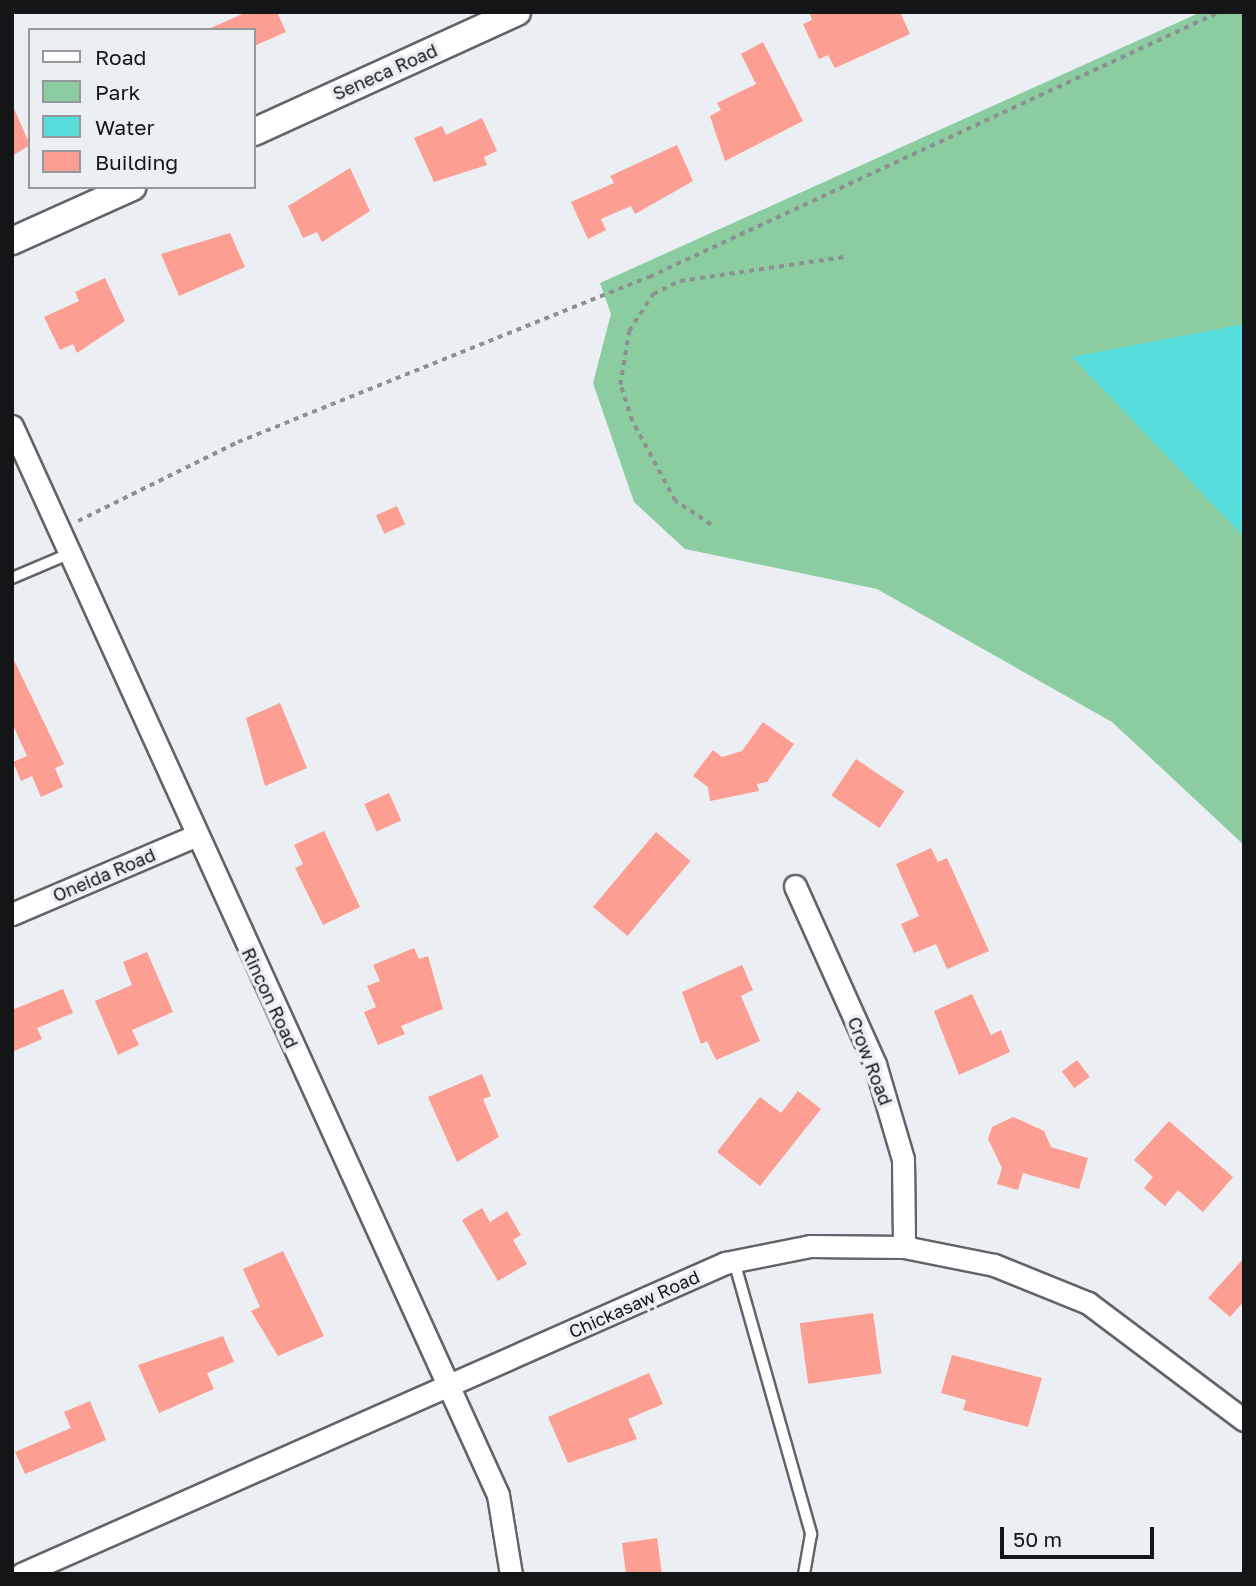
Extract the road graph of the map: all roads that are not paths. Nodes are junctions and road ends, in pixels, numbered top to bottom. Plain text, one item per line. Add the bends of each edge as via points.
1 (517, 12) edge
2 (256, 131) edge
3 (127, 189) edge
4 (12, 242) edge
5 (12, 426) edge
6 (71, 553) junction
7 (12, 578) edge
8 (195, 836) junction
9 (795, 886) dead end
10 (12, 914) edge
11 (904, 1247) junction
12 (734, 1261) junction
13 (449, 1388) junction
14 (1244, 1420) edge
15 (22, 1574) edge
16 (511, 1574) edge
17 (804, 1574) edge

1 - 2 street, Seneca Road
3 - 4 street
5 - 6 street, Rincon Road
6 - 7 lane
6 - 8 street, Rincon Road
8 - 10 street, Oneida Road
8 - 13 street, Rincon Road
9 - 11 street, Crow Road via 882,1087 903,1159
11 - 12 street, Chickasaw Road via 810,1246
11 - 14 street, Chickasaw Road via 994,1265 1088,1303
12 - 13 street, Chickasaw Road
12 - 17 lane via 811,1534
13 - 15 street, Chickasaw Road
13 - 16 street, Rincon Road via 498,1495

